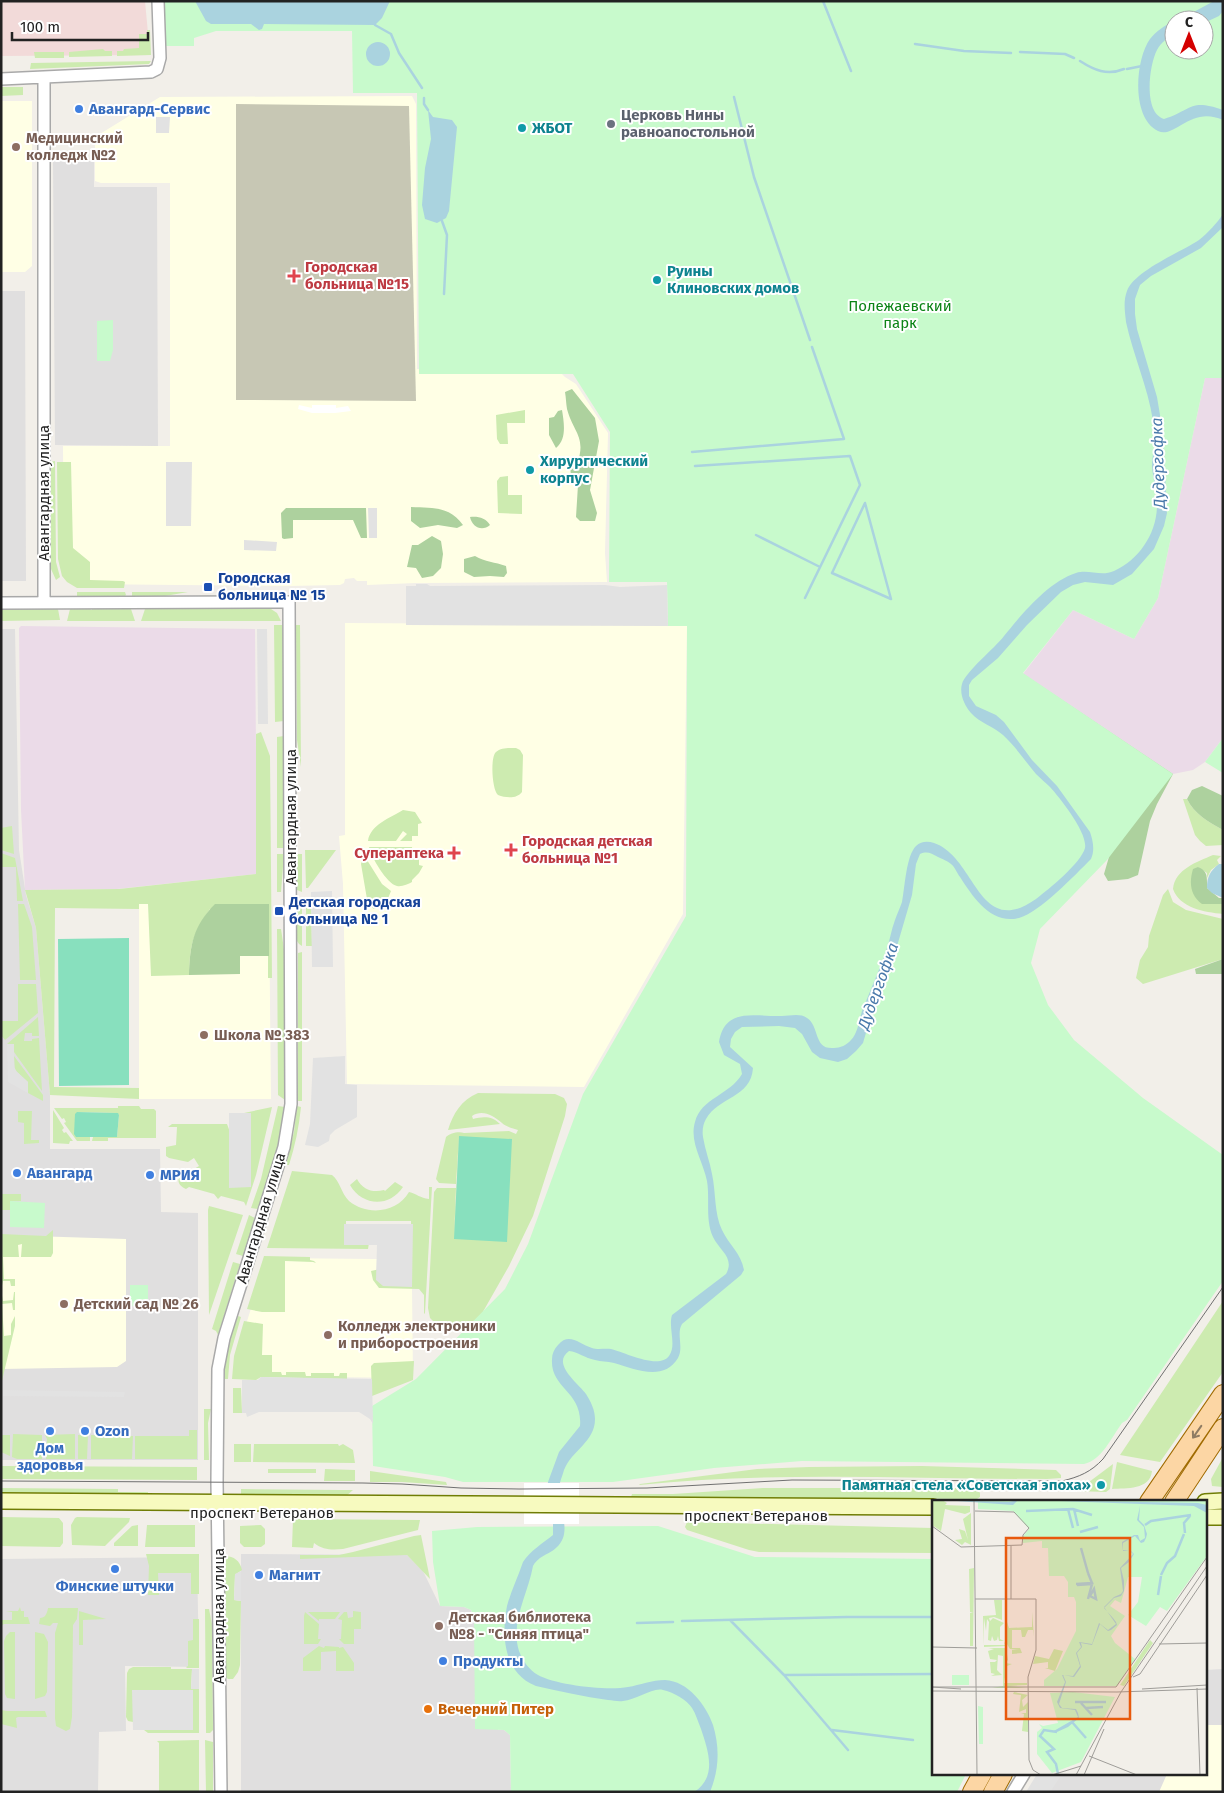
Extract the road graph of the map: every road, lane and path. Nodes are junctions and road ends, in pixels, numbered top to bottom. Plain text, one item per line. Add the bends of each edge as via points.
1 (158, 1) edge
2 (44, 77) junction
3 (1, 78) edge
4 (44, 602) junction
5 (1, 603) edge
6 (1223, 1394) edge
7 (1223, 1428) edge
8 (1151, 1500) edge
9 (1175, 1500) edge
10 (1, 1502) edge
11 (1206, 1502) edge
12 (1223, 1502) edge
13 (218, 1507) junction
14 (932, 1507) edge
15 (579, 1510) junction
16 (1, 1512) edge
17 (932, 1517) edge
18 (1223, 1517) edge
19 (1206, 1518) edge
20 (981, 1776) edge
21 (1002, 1776) edge
22 (1023, 1776) edge
23 (221, 1792) edge
24 (972, 1792) edge
25 (993, 1792) edge
26 (1013, 1792) edge

1 - 2 street via 160,58 157,69 151,72
2 - 3 street
2 - 4 street, Авангардная улица
4 - 5 street
4 - 13 street, Авангардная улица via 289,602 291,1104 284,1147 220,1353
6 -> 8 main road
7 - 9 main road
10 - 13 main road, проспект Ветеранов
11 - 12 main road
13 - 15 main road, проспект Ветеранов
13 - 16 main road, проспект Ветеранов
13 - 23 street, Авангардная улица
14 - 15 main road, проспект Ветеранов
15 - 17 main road, проспект Ветеранов
18 - 19 main road
20 - 24 main road
21 - 25 main road
22 - 26 street

